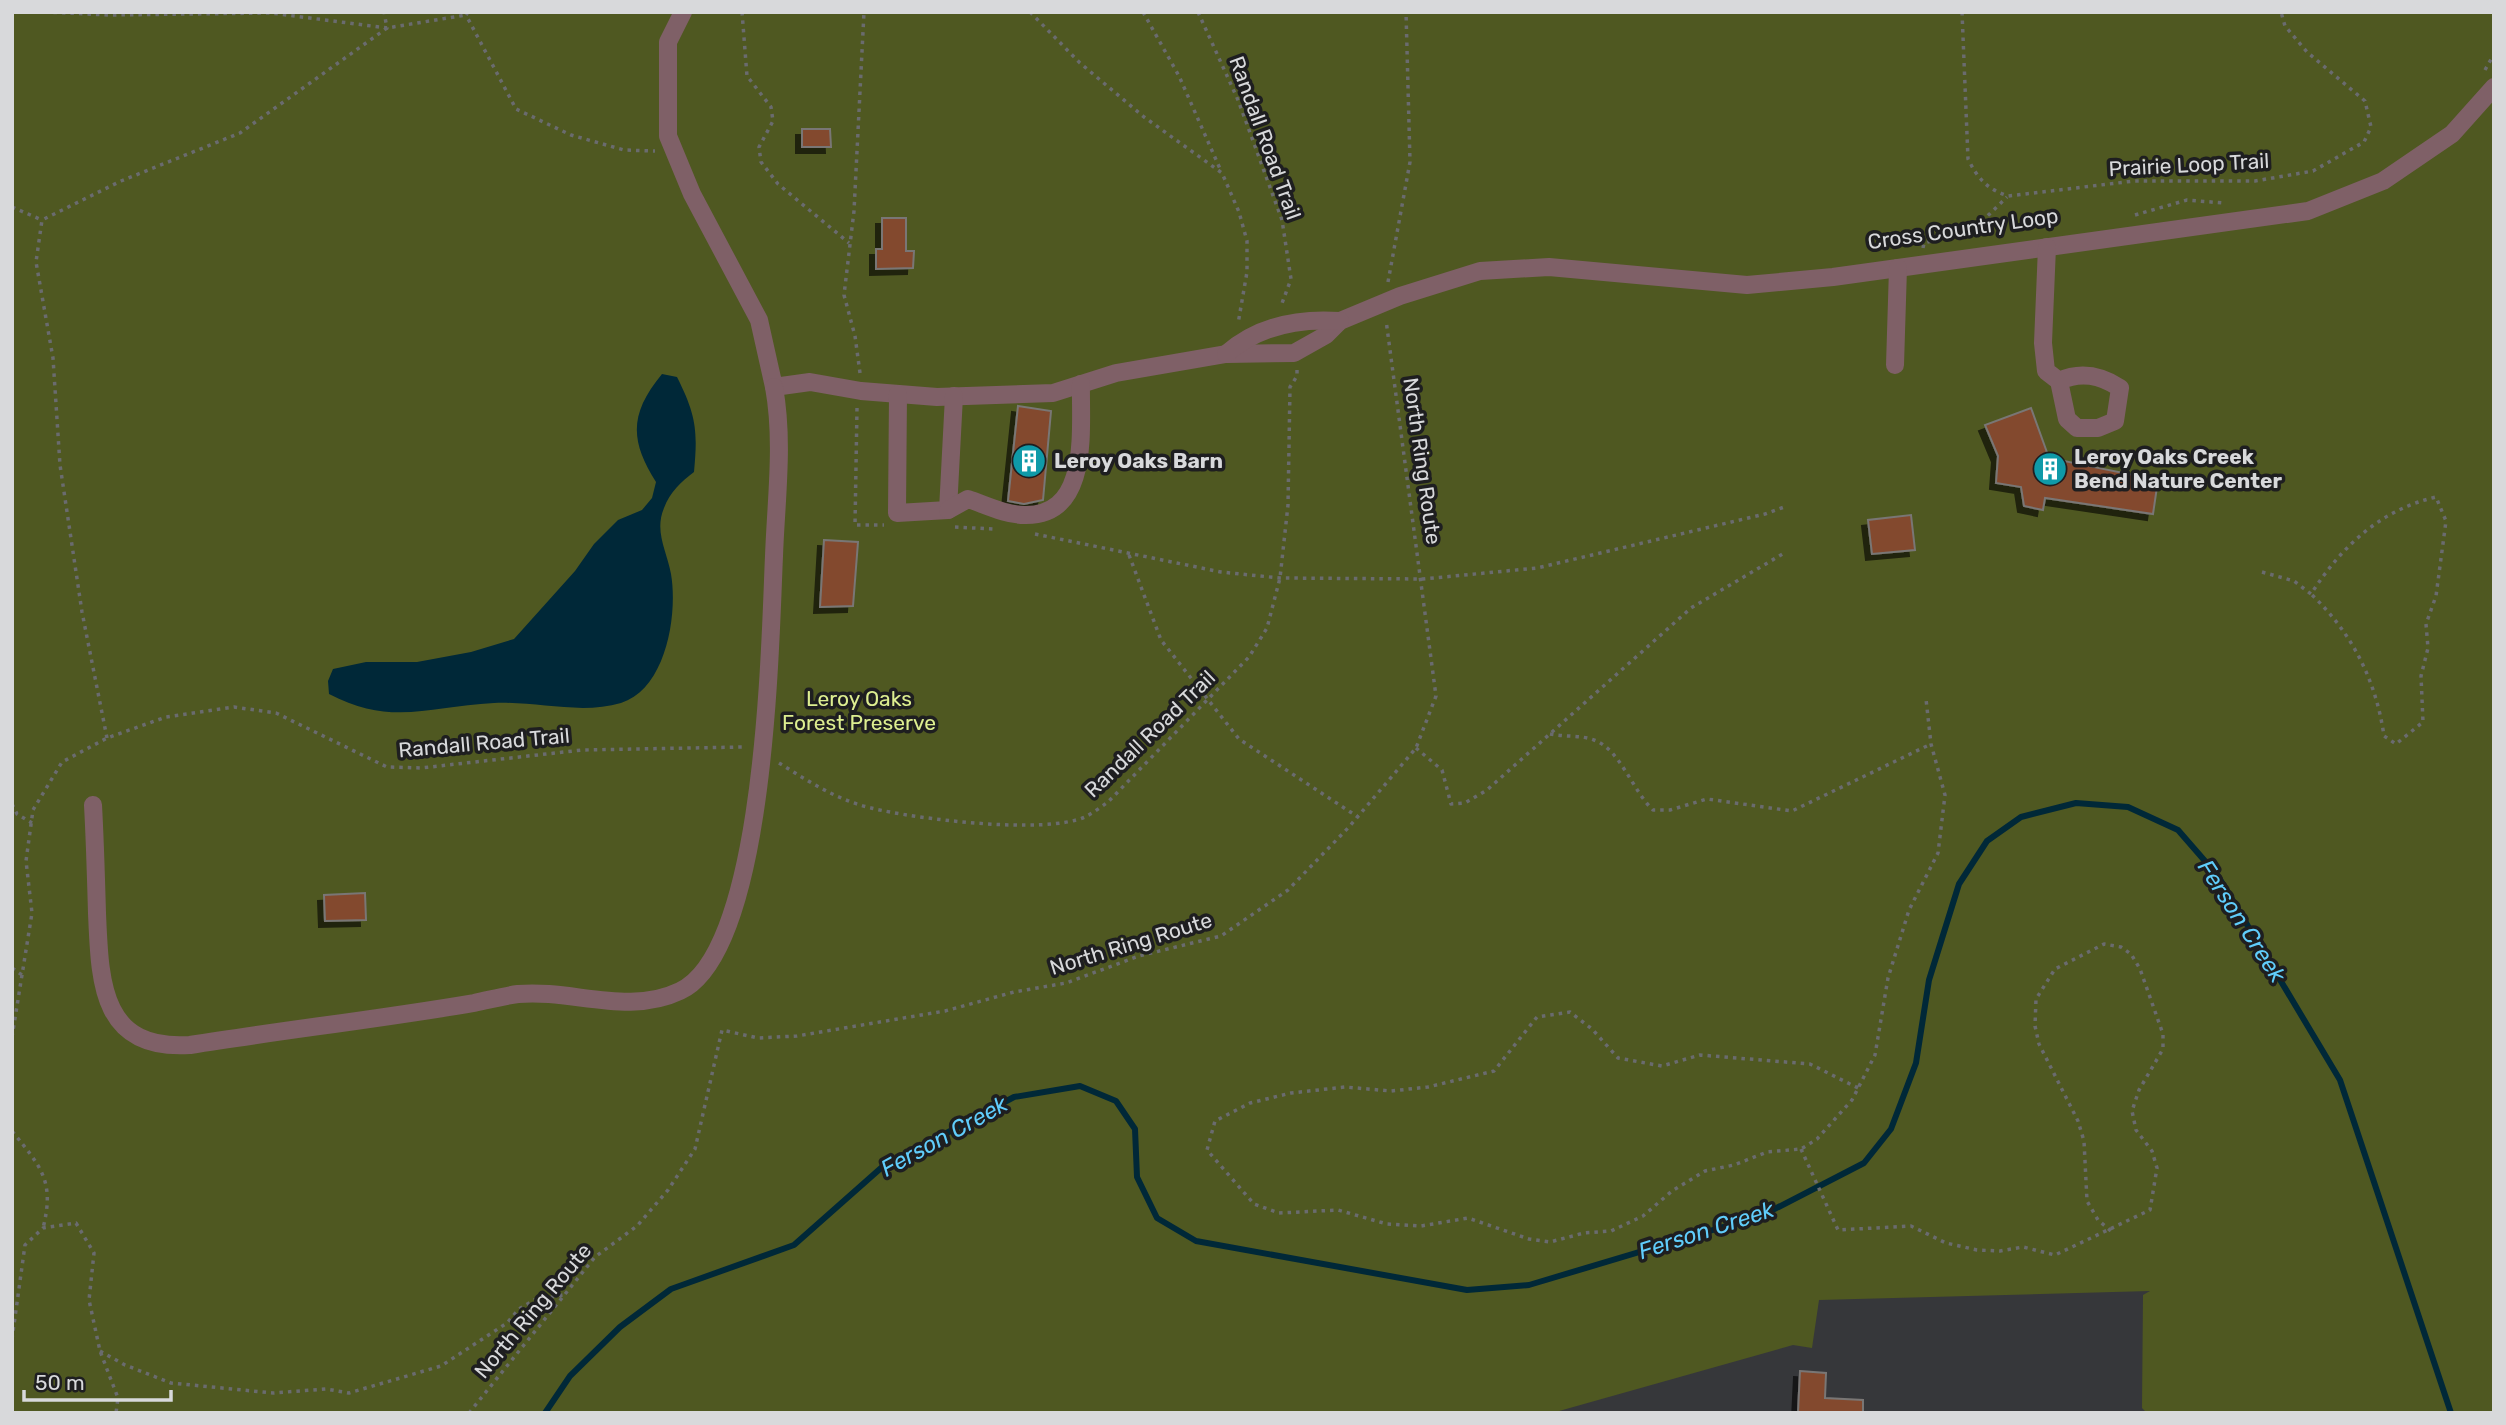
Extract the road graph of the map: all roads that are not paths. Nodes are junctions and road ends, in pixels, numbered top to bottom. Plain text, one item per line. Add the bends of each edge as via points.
1 (682, 12) edge
2 (2487, 82) edge
3 (2047, 247) junction
4 (1898, 268) junction
5 (1340, 321) junction
6 (1231, 350) junction
7 (1895, 365) dead end
8 (2059, 380) dead end
9 (1081, 384) junction
10 (774, 387) junction
11 (898, 394) junction
12 (954, 396) junction
13 (950, 519) junction
14 (93, 805) dead end

1 - 10 street via 668,42 668,136 725,261 758,320
2 - 3 street via 2452,134 2383,181 2308,211
3 - 4 street
3 - 8 street via 2043,343 2046,371
4 - 5 street via 1747,285 1535,268 1480,271
4 - 7 street
5 - 6 street via 1284,324
5 - 6 street via 1294,353
6 - 9 street
9 - 12 street via 1053,393
9 - 13 street via 1080,455 1073,489 1047,513 1024,515 968,499
10 - 11 street via 810,383
10 - 14 street via 779,440 769,689 761,769 739,888 726,926 716,953 693,983 679,992 595,1002 521,994 190,1045 149,1040 131,1033 110,1011 99,974
11 - 12 street
11 - 13 street via 897,513
12 - 13 street

